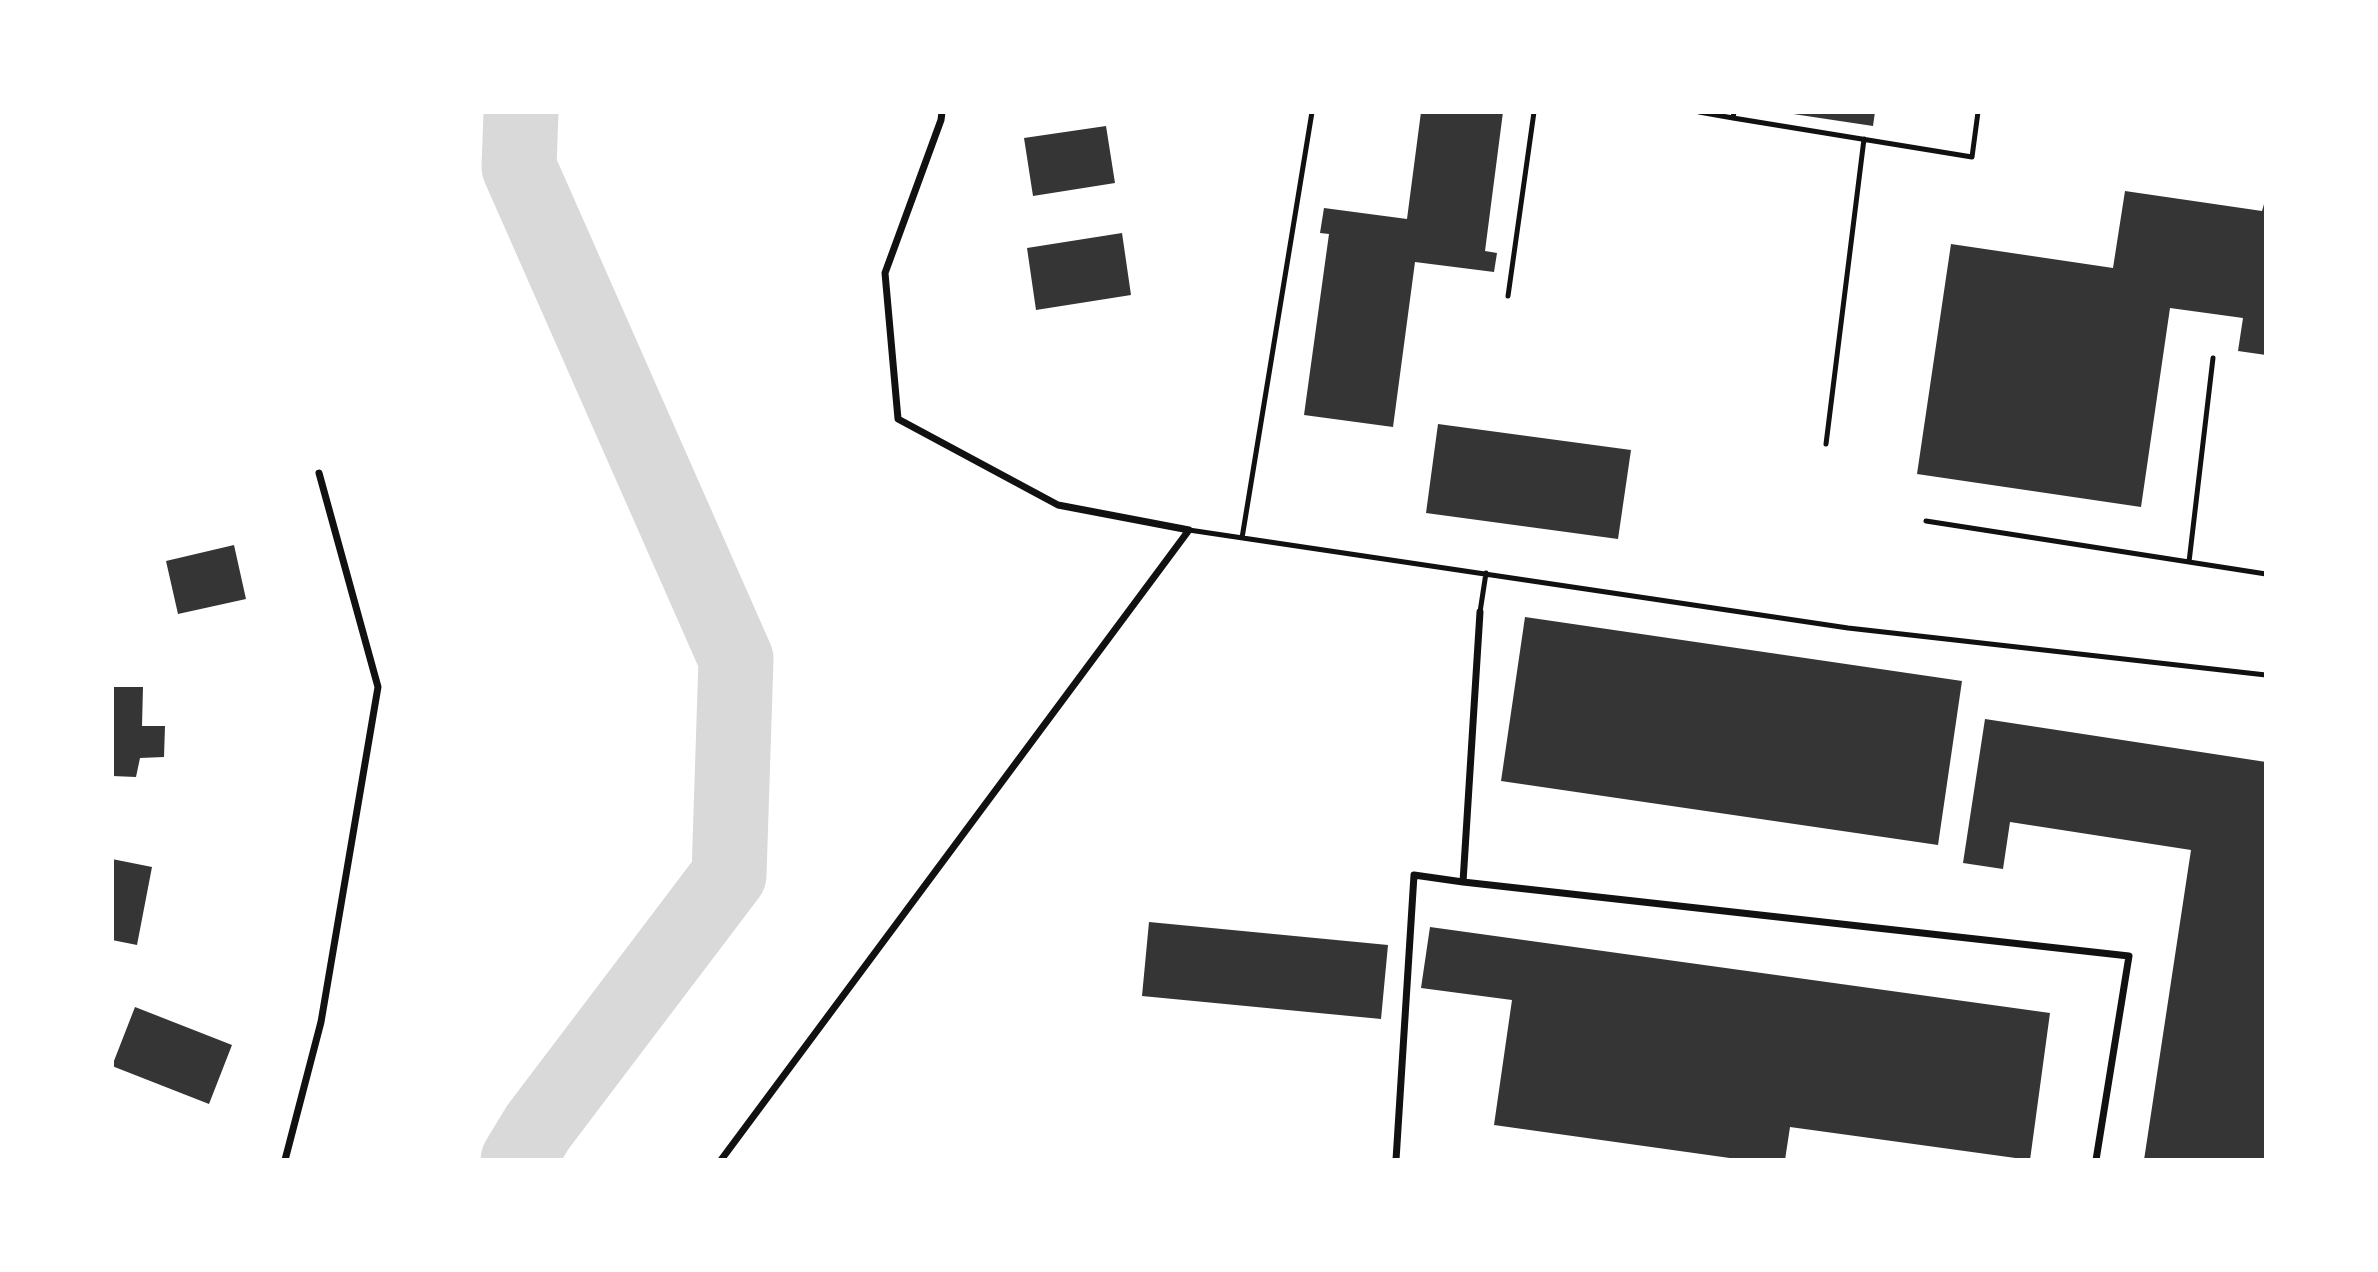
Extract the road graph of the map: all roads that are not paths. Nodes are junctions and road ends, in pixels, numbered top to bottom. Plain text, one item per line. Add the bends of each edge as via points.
1 (942, 112) edge
2 (1312, 112) edge
3 (1534, 112) edge
4 (1699, 112) edge
5 (1978, 112) edge
6 (1734, 115) edge
7 (1864, 139) junction
8 (1508, 296) dead end
9 (2213, 358) dead end
10 (1826, 444) dead end
11 (319, 473) dead end
12 (1926, 522) dead end
13 (1189, 530) junction
14 (1242, 538) junction
15 (2189, 562) junction
16 (1486, 573) junction
17 (2266, 574) edge
18 (1480, 612) joint
19 (2266, 675) edge
20 (1463, 882) junction
21 (285, 1160) edge
22 (721, 1160) edge
23 (1396, 1160) edge
24 (2096, 1160) edge

1 - 13 street via 885,273 898,419 1058,505
2 - 14 lane
3 - 8 lane
4 - 6 lane
5 - 7 lane via 1972,157
6 - 7 lane
7 - 10 lane
9 - 15 lane
11 - 21 street via 378,687 321,1022
12 - 15 lane
13 - 14 lane
13 - 22 street
14 - 16 lane
15 - 17 lane
16 - 18 lane
16 - 19 lane via 1848,628
18 - 20 street
20 - 23 street via 1414,875
20 - 24 street via 2129,956

